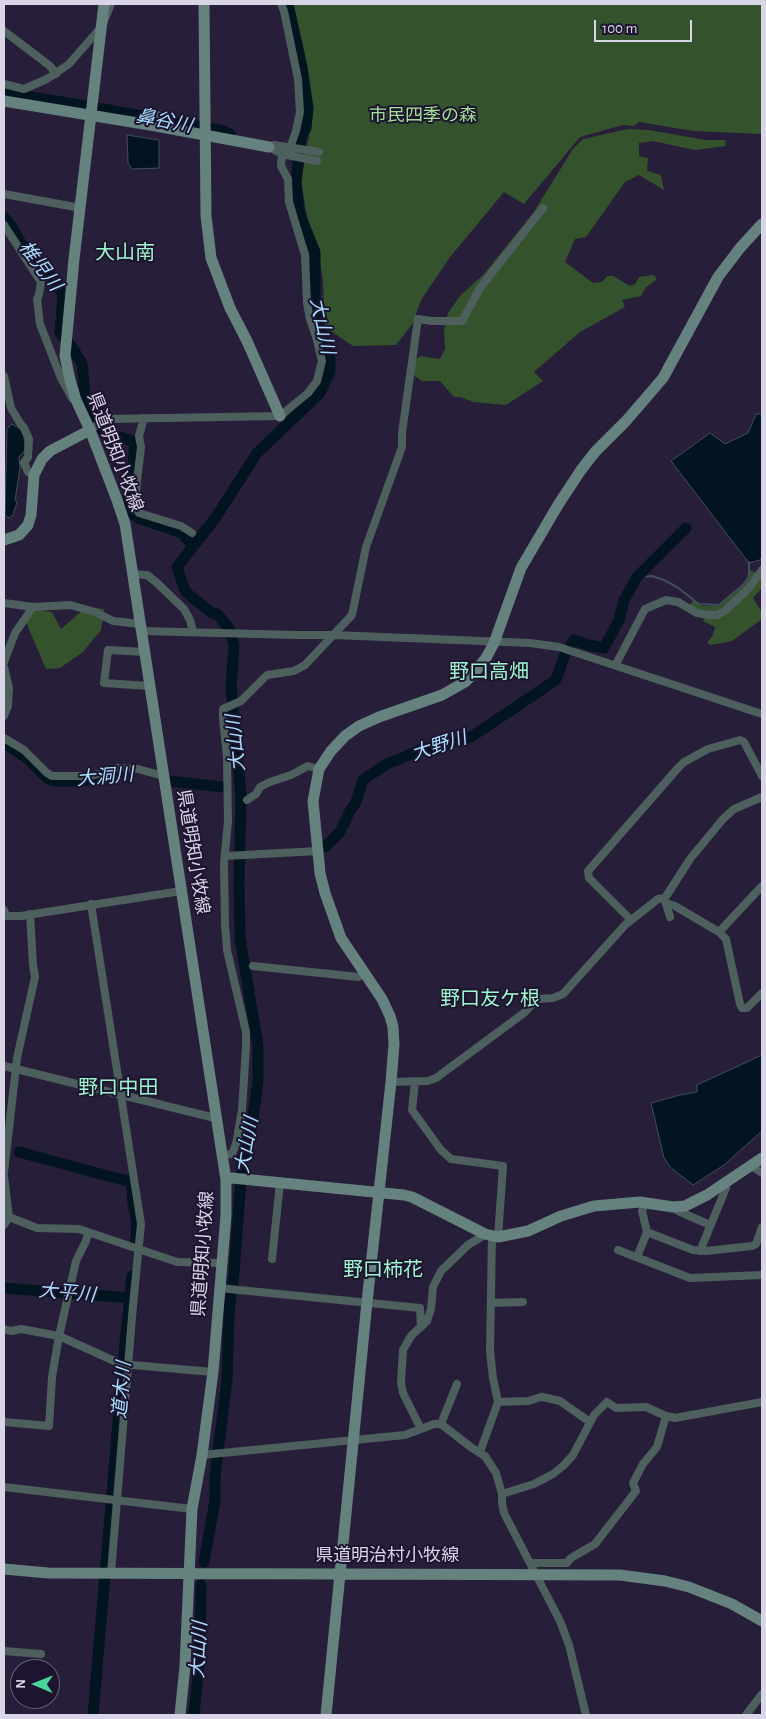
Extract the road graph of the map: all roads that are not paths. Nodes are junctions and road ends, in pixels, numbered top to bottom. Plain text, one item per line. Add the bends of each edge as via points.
1 (104, 4) edge
2 (111, 4) edge
3 (204, 4) edge
4 (281, 4) edge
5 (102, 26) junction
6 (4, 31) edge
7 (56, 74) junction
8 (4, 84) edge
9 (4, 101) edge
10 (92, 115) junction
11 (206, 129) junction
12 (269, 147) junction
13 (298, 152) junction
14 (319, 152) dead end
15 (282, 154) junction
16 (317, 161) dead end
17 (4, 194) edge
18 (81, 208) junction
19 (543, 208) dead end
20 (762, 224) edge
21 (4, 225) edge
22 (4, 376) edge
23 (76, 400) junction
24 (280, 416) junction
25 (144, 418) junction
26 (94, 427) junction
27 (34, 475) junction
28 (192, 533) dead end
29 (4, 540) edge
30 (762, 570) edge
31 (132, 574) junction
32 (4, 603) edge
33 (32, 607) junction
34 (141, 628) junction
35 (193, 632) junction
36 (334, 634) junction
37 (494, 642) junction
38 (145, 652) junction
39 (4, 662) edge
40 (616, 664) junction
41 (4, 666) edge
42 (149, 686) junction
43 (762, 714) edge
44 (4, 716) edge
45 (4, 738) edge
46 (319, 769) junction
47 (163, 776) junction
48 (762, 776) edge
49 (762, 797) edge
50 (247, 800) dead end
51 (318, 851) junction
52 (227, 856) junction
53 (762, 886) edge
54 (181, 891) junction
55 (665, 901) junction
56 (91, 904) junction
57 (4, 910) edge
58 (30, 914) junction
59 (670, 918) dead end
60 (631, 920) junction
61 (719, 932) junction
62 (253, 966) dead end
63 (364, 973) junction
64 (762, 992) edge
65 (4, 1066) edge
66 (17, 1069) junction
67 (391, 1082) junction
68 (415, 1082) junction
69 (121, 1094) junction
70 (215, 1118) junction
71 (222, 1155) junction
72 (762, 1158) edge
73 (751, 1166) junction
74 (4, 1174) edge
75 (762, 1174) edge
76 (229, 1179) junction
77 (276, 1182) junction
78 (726, 1182) junction
79 (380, 1192) junction
80 (645, 1203) junction
81 (673, 1207) junction
82 (9, 1217) junction
83 (4, 1225) edge
84 (710, 1225) junction
85 (762, 1227) edge
86 (647, 1232) junction
87 (88, 1233) junction
88 (492, 1236) junction
89 (139, 1250) junction
90 (618, 1250) dead end
91 (700, 1251) junction
92 (637, 1257) junction
93 (272, 1259) dead end
94 (221, 1264) junction
95 (762, 1275) edge
96 (221, 1288) junction
97 (367, 1302) junction
98 (523, 1302) dead end
99 (492, 1303) junction
100 (421, 1326) junction
101 (4, 1329) edge
102 (58, 1336) junction
103 (125, 1364) junction
104 (213, 1372) junction
105 (457, 1384) dead end
106 (498, 1402) junction
107 (762, 1402) edge
108 (666, 1416) junction
109 (4, 1422) edge
110 (590, 1422) junction
111 (441, 1424) junction
112 (421, 1428) junction
113 (354, 1440) junction
114 (480, 1452) junction
115 (205, 1455) junction
116 (4, 1487) edge
117 (502, 1494) junction
118 (114, 1499) junction
119 (192, 1509) junction
120 (534, 1568) junction
121 (4, 1569) edge
122 (106, 1573) junction
123 (188, 1573) junction
124 (341, 1574) junction
125 (762, 1621) edge
126 (4, 1651) edge
127 (42, 1654) dead end
128 (762, 1694) edge
129 (180, 1715) edge
130 (326, 1715) edge
131 (586, 1715) edge
132 (746, 1715) edge

1 - 5 street, 県道明知小牧線
2 - 5 street
3 - 11 street
4 - 13 street via 298,78
5 - 7 street via 81,52
5 - 10 street, 県道明知小牧線
6 - 7 street
7 - 8 street via 24,89
9 - 10 street
10 - 11 street
10 - 18 street, 県道明知小牧線
11 - 12 street
11 - 24 street via 206,216 212,258 230,308
12 - 13 street via 274,145
12 - 15 street
13 - 14 street
13 - 15 street
13 - 16 street
15 - 24 street via 281,166 288,179 289,202 306,255 307,303 322,361 317,381 308,393
17 - 18 street
18 - 23 street, 県道明知小牧線 via 66,347 66,364
19 - 36 street via 480,288 462,321 418,319 402,448 366,547 352,614
20 - 37 street via 718,277 663,378 595,452 558,505 521,568
21 - 23 street via 41,282 37,299 40,324 60,378
22 - 27 street via 11,408 29,440 28,457 24,462 28,472
23 - 26 street, 県道明知小牧線
24 - 25 street
25 - 26 street via 105,419
25 - 28 street via 139,436 141,447 134,507 139,513 182,526
26 - 27 street via 50,451
26 - 31 street, 県道明知小牧線 via 124,524
27 - 29 street via 32,515 28,526 19,535
30 - 40 street via 749,588 718,614 696,613 678,602 666,600 645,609
31 - 34 street, 県道明知小牧線
31 - 35 street via 148,575 156,582 184,609
32 - 33 street
33 - 34 street via 70,605
33 - 39 street via 15,633
34 - 35 street
34 - 38 street, 県道明知小牧線
35 - 36 street
36 - 37 street
36 - 52 street via 305,665 294,671 267,675 238,702 224,709 222,718 228,775
37 - 40 street via 559,647
37 - 46 street via 486,658 465,682 442,695 359,726 331,751
38 - 42 street, 県道明知小牧線
38 - 42 street via 108,650 104,683
40 - 43 street
41 - 44 street via 9,688
42 - 47 street, 県道明知小牧線
45 - 47 street via 24,750 52,776 91,776 118,768 138,769
46 - 50 street via 308,766 291,776 270,782
46 - 51 street via 313,801
47 - 54 street, 県道明知小牧線
48 - 60 street via 740,740 708,749 678,768 588,871 589,878
49 - 55 street via 734,809 723,819 690,859
51 - 52 street
51 - 63 street via 320,874 332,914 342,938
52 - 71 street via 224,876 227,950 246,1032 246,1048 236,1144 232,1154
53 - 61 street
54 - 56 street
54 - 70 street, 県道明知小牧線
55 - 59 street
55 - 60 street via 658,899
55 - 61 street
56 - 58 street
56 - 69 street
57 - 58 street via 6,916
58 - 66 street via 35,977
60 - 68 street via 562,994 537,999 446,1072 428,1081
61 - 64 street via 726,939 742,1008 747,1008
62 - 63 street via 359,977
63 - 67 street via 382,999 393,1027
65 - 66 street
66 - 69 street
66 - 74 street
67 - 68 street
67 - 79 street
68 - 88 street via 412,1110 441,1150 451,1159 503,1166
69 - 70 street
69 - 89 street via 141,1224
70 - 71 street, 県道明知小牧線
71 - 76 street, 県道明知小牧線
72 - 73 street
73 - 75 street
73 - 78 street
74 - 82 street
76 - 77 street
76 - 94 street, 県道明知小牧線
77 - 79 street
77 - 93 street
78 - 81 street via 696,1202
78 - 84 street
79 - 88 street via 412,1197
79 - 97 street
80 - 81 street
80 - 86 street via 642,1211
80 - 88 street via 594,1206 528,1231
81 - 84 street
82 - 83 street
82 - 87 street via 37,1228 79,1229
84 - 91 street
85 - 91 street via 756,1244 752,1246
86 - 91 street
86 - 92 street
87 - 89 street
87 - 102 street via 76,1261
88 - 99 street
88 - 100 street via 468,1245 441,1271 433,1287 428,1321
89 - 94 street via 184,1264
89 - 103 street
90 - 92 street
92 - 95 street via 690,1278
94 - 96 street, 県道明知小牧線
96 - 97 street
96 - 104 street, 県道明知小牧線
97 - 100 street via 420,1308
97 - 113 street
98 - 99 street
99 - 106 street via 490,1351
100 - 112 street via 403,1350 402,1382
101 - 102 street
102 - 103 street
102 - 109 street via 49,1426
103 - 104 street
103 - 118 street
104 - 115 street, 県道明知小牧線
105 - 111 street
106 - 110 street via 547,1398 560,1401
106 - 114 street
107 - 108 street via 675,1418
108 - 110 street via 646,1407 616,1408 607,1402
108 - 120 street via 657,1447 633,1482 636,1491 600,1540 567,1563
110 - 117 street via 563,1466 534,1484
111 - 112 street
111 - 114 street
112 - 113 street via 405,1435
113 - 115 street
113 - 124 street
114 - 117 street via 496,1473
115 - 119 street, 県道明知小牧線
116 - 118 street
117 - 120 street via 504,1513
118 - 119 street
118 - 122 street
119 - 123 street, 県道明知小牧線
120 - 124 street, 県道明治村小牧線
120 - 125 street, 県道明治村小牧線 via 665,1580 711,1594
120 - 131 street via 568,1642
121 - 122 street, 県道明治村小牧線
122 - 123 street, 県道明治村小牧線
123 - 124 street, 県道明治村小牧線
123 - 129 street, 県道明知小牧線
124 - 130 street
126 - 127 street
128 - 132 street

